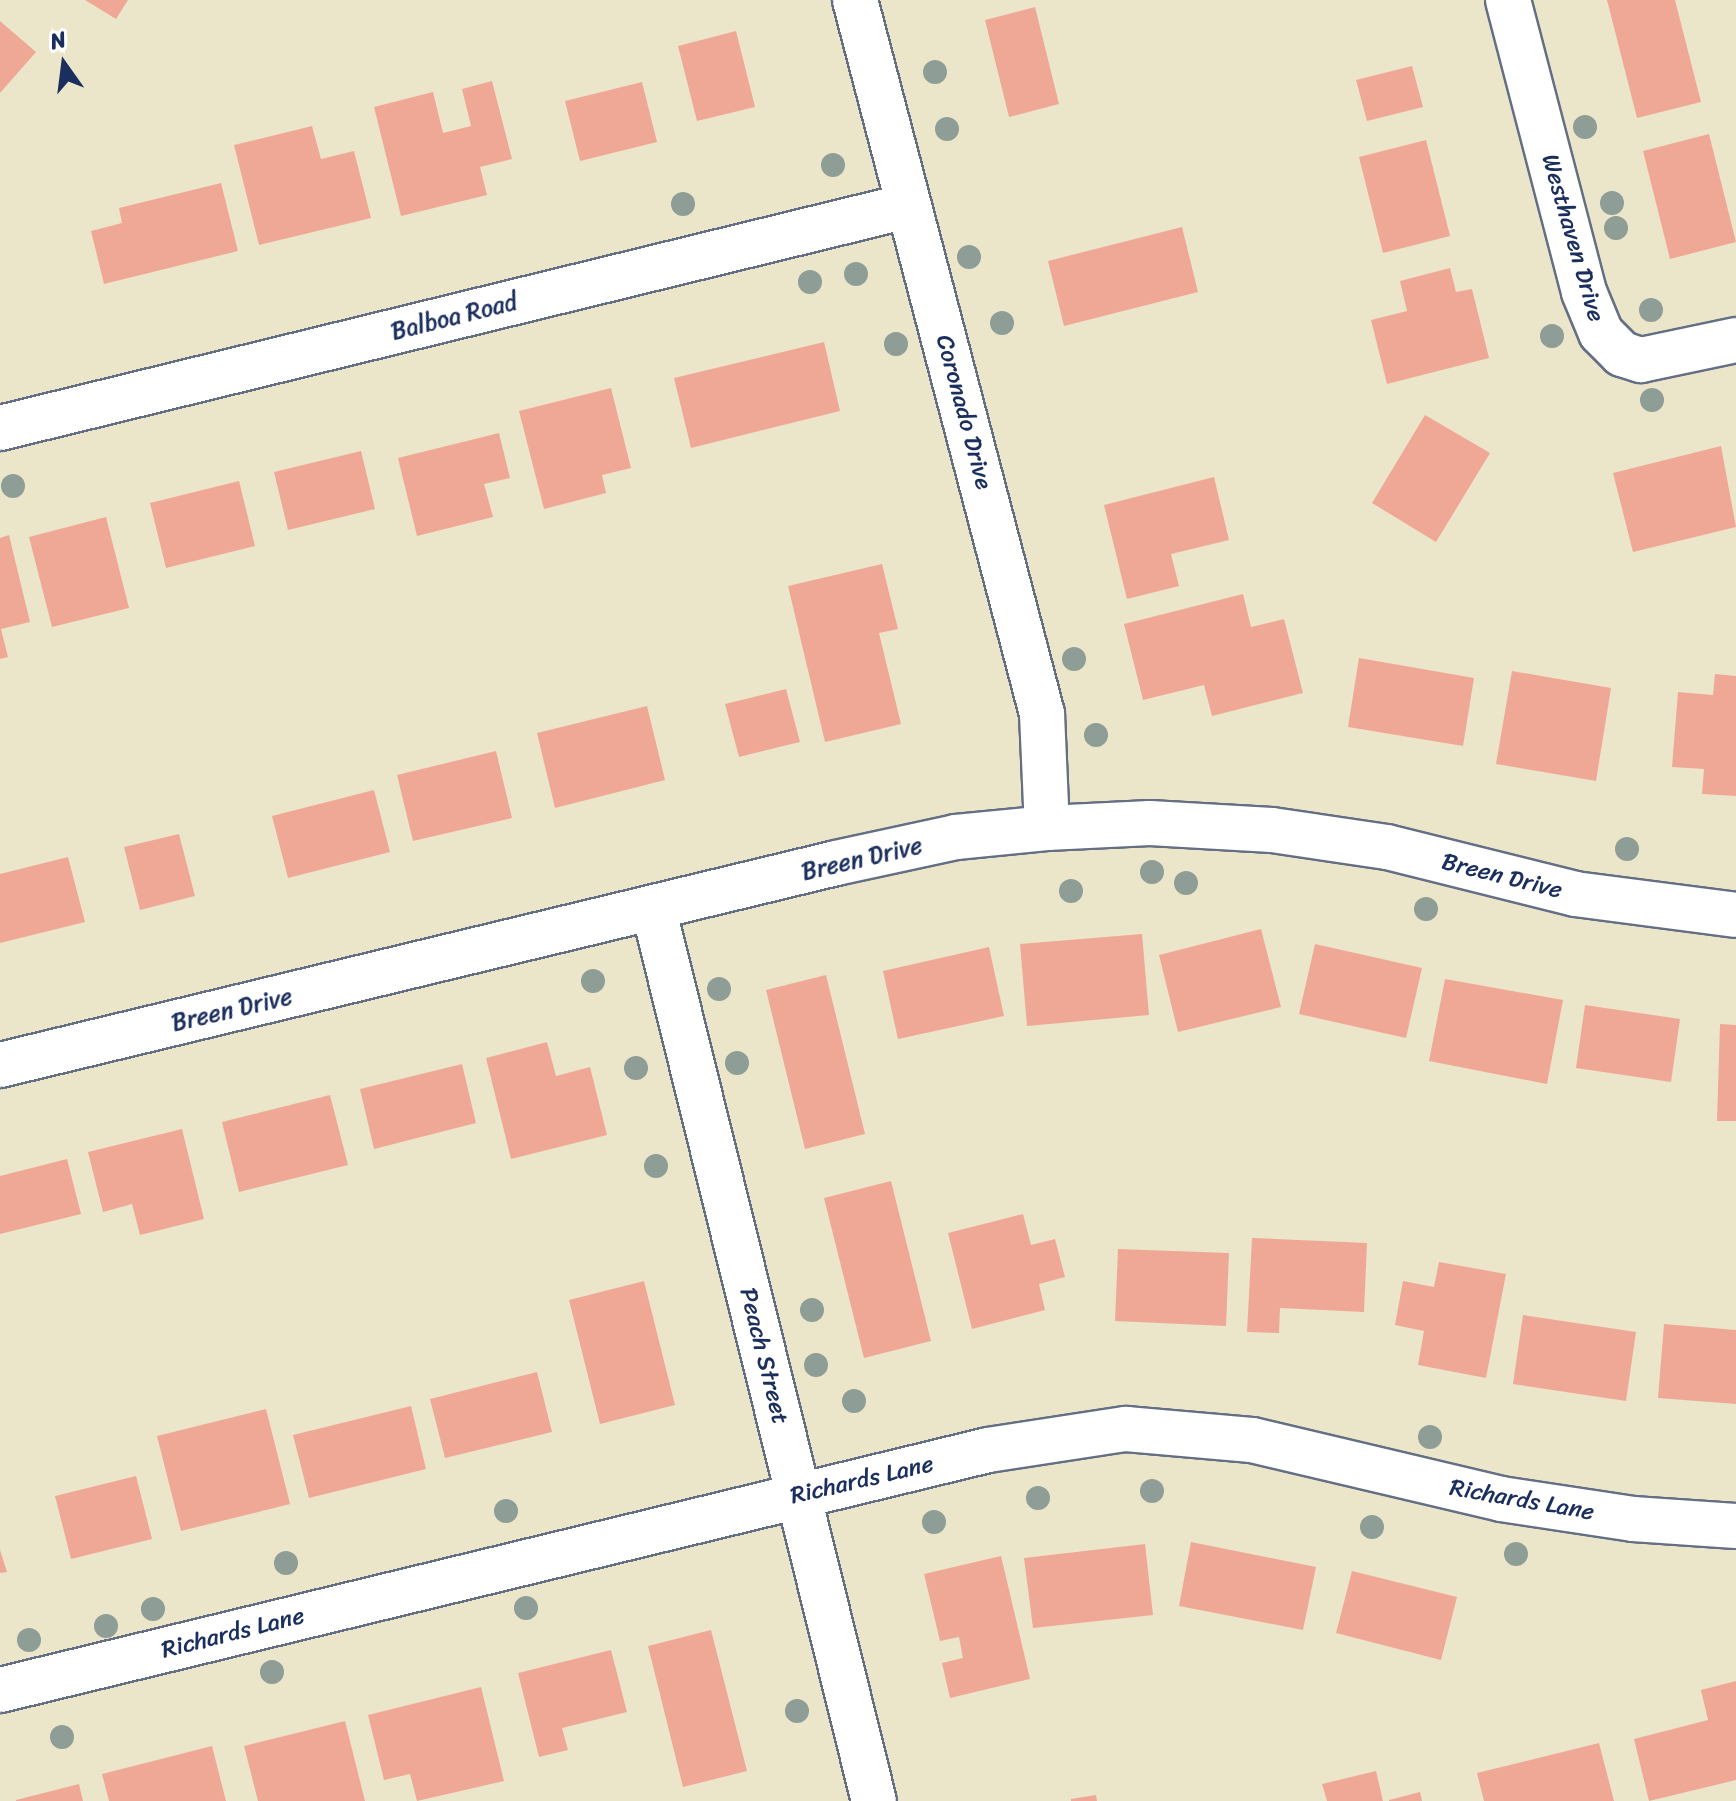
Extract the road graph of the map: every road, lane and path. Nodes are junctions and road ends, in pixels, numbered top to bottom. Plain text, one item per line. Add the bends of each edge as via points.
1 (855, 0) edge
2 (1508, 0) edge
3 (907, 206) junction
4 (1736, 340) edge
5 (0, 428) edge
6 (1047, 828) junction
7 (654, 911) junction
8 (1736, 915) edge
9 (0, 1065) edge
10 (798, 1495) junction
11 (1736, 1526) edge
12 (0, 1690) edge
13 (874, 1801) edge

1 - 3 street, Coronado Drive
2 - 4 street, Westhaven Drive via 1584,292 1601,333 1622,354 1641,360
3 - 5 street, Balboa Road
3 - 6 street, Coronado Drive via 961,393 1042,714
6 - 7 street, Breen Drive via 956,837
6 - 8 street, Breen Drive via 1150,823 1272,830 1387,847 1575,894
7 - 9 street, Breen Drive
7 - 10 street, Peach Street
10 - 11 street, Richards Lane via 988,1450 1126,1429 1252,1440 1501,1499 1633,1519
10 - 12 street, Richards Lane
10 - 13 street, Peach Street

